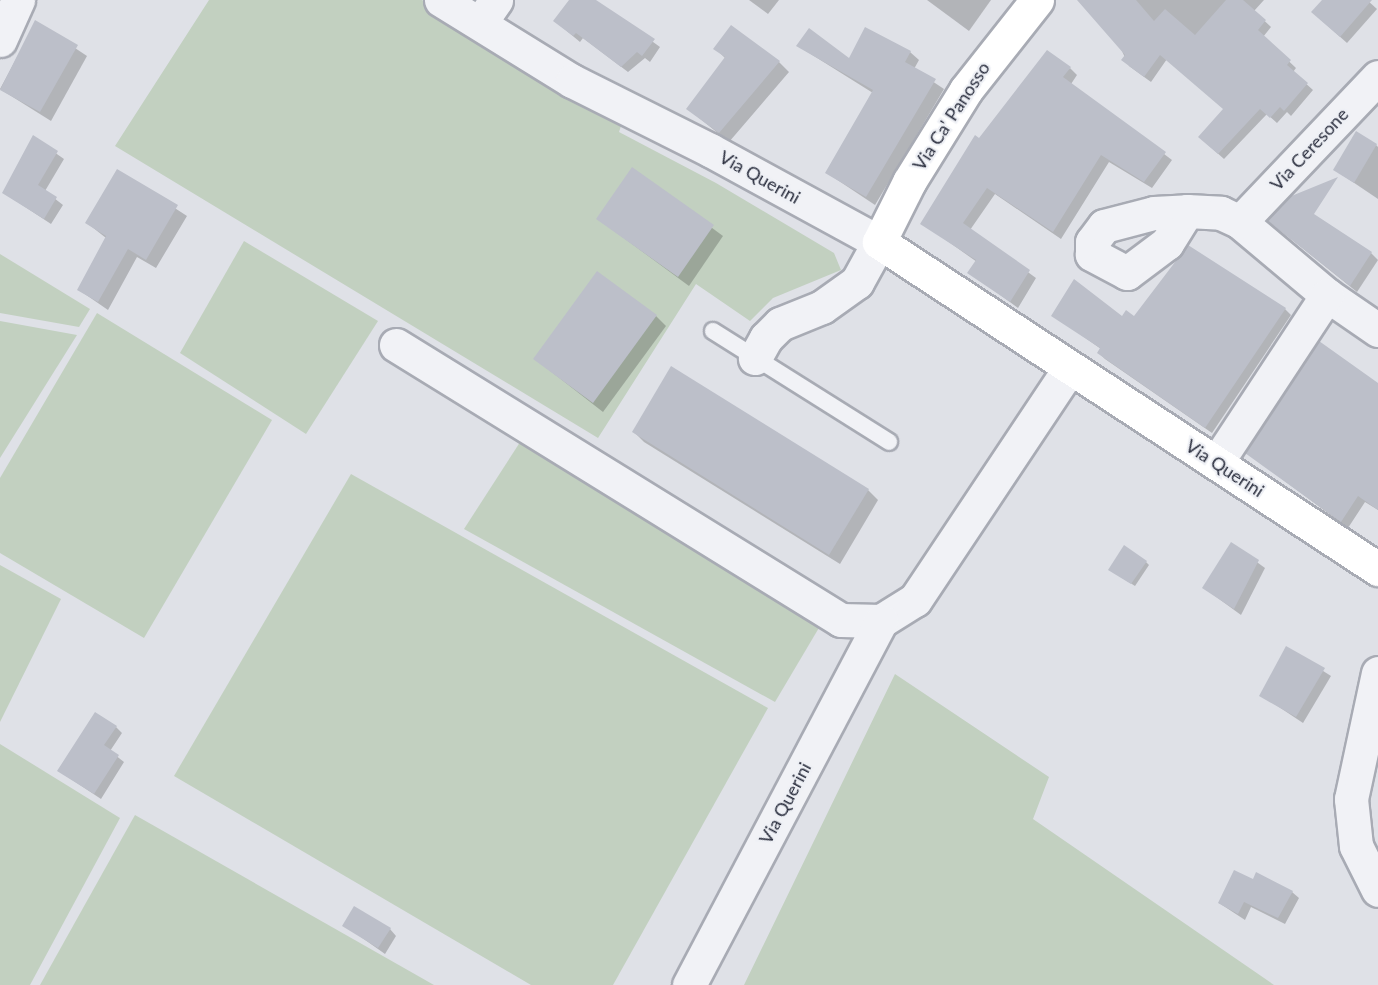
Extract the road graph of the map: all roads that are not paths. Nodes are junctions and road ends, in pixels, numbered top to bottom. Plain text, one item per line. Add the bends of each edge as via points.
1 (18, 0) edge
2 (441, 0) edge
3 (1037, 0) edge
4 (488, 11) edge
5 (0, 40) edge
6 (1377, 79) edge
7 (1187, 211) dead end
8 (1240, 222) junction
9 (879, 242) junction
10 (1327, 295) junction
11 (1378, 330) edge
12 (713, 331) dead end
13 (396, 345) dead end
14 (755, 358) junction
15 (1069, 369) junction
16 (889, 442) dead end
17 (1217, 462) junction
18 (1378, 569) edge
19 (881, 621) junction
20 (1378, 673) edge
21 (1378, 890) edge
22 (688, 985) edge

1 - 5 street
2 - 4 street, Via Querini
3 - 9 street, Via Ca' Panosso via 966,90 909,182
4 - 9 street, Via Querini via 572,81
6 - 8 street, Via Ceresone
7 - 8 street via 1221,213
8 - 10 street
9 - 14 street via 857,282 822,307 780,324
9 - 15 street, Via Querini
10 - 11 street
10 - 17 street
12 - 14 lane
13 - 19 street via 841,620
14 - 16 lane
15 - 17 street, Via Querini
15 - 19 street via 915,600
17 - 18 street, Via Querini
19 - 22 street, Via Querini
20 - 21 street via 1351,800 1356,846

